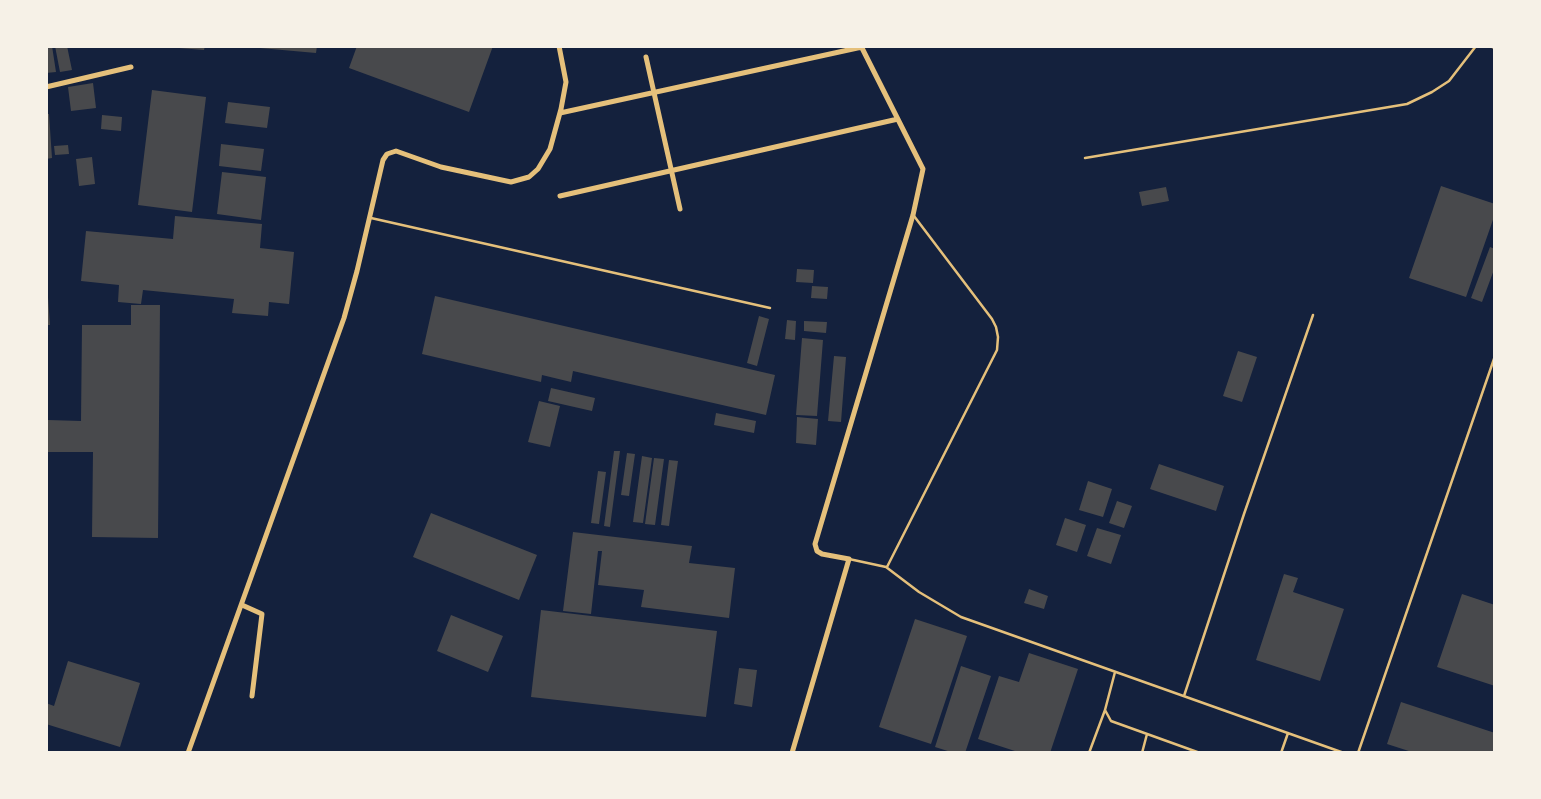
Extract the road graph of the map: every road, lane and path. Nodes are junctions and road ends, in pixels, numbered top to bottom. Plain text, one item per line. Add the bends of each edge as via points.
1 (559, 46) edge
2 (1476, 46) edge
3 (1490, 46) edge
4 (862, 47) edge
5 (1495, 48) edge
6 (646, 58) dead end
7 (130, 67) dead end
8 (46, 87) edge
9 (654, 92) junction
10 (560, 113) junction
11 (898, 119) junction
12 (1084, 158) dead end
13 (671, 171) junction
14 (560, 196) dead end
15 (680, 209) dead end
16 (913, 215) junction
17 (370, 218) junction
18 (770, 308) dead end
19 (1313, 314) dead end
20 (1495, 356) edge
21 (849, 560) junction
22 (886, 567) junction
23 (242, 605) junction
24 (1116, 672) junction
25 (252, 696) dead end
26 (1184, 696) junction
27 (1105, 710) junction
28 (1288, 733) junction
29 (1147, 734) junction
30 (188, 753) edge
31 (792, 753) edge
32 (1089, 753) edge
33 (1142, 753) edge
34 (1200, 753) edge
35 (1281, 753) edge
36 (1344, 753) edge
37 (1358, 753) edge

1 - 10 street via 566,82
2 - 12 lane via 1449,81 1408,104
3 - 5 lane
4 - 9 street
4 - 11 street
6 - 9 street
7 - 8 street
9 - 10 street
9 - 13 street
10 - 17 street via 550,149 538,169 529,177 511,182 441,166 396,151 387,154
11 - 13 street
11 - 16 street via 923,169
13 - 14 street
13 - 15 street
16 - 21 street via 815,544 822,554
16 - 22 lane via 992,319 998,337 997,350
17 - 18 lane
17 - 23 street via 344,318
19 - 26 lane
20 - 37 lane
21 - 22 lane
21 - 31 street
22 - 24 lane via 961,617
23 - 25 street via 262,614
23 - 30 street
24 - 26 lane
24 - 27 lane
26 - 28 lane
27 - 29 lane via 1111,721
27 - 32 lane
28 - 35 lane
28 - 36 lane
29 - 33 lane
29 - 34 lane

